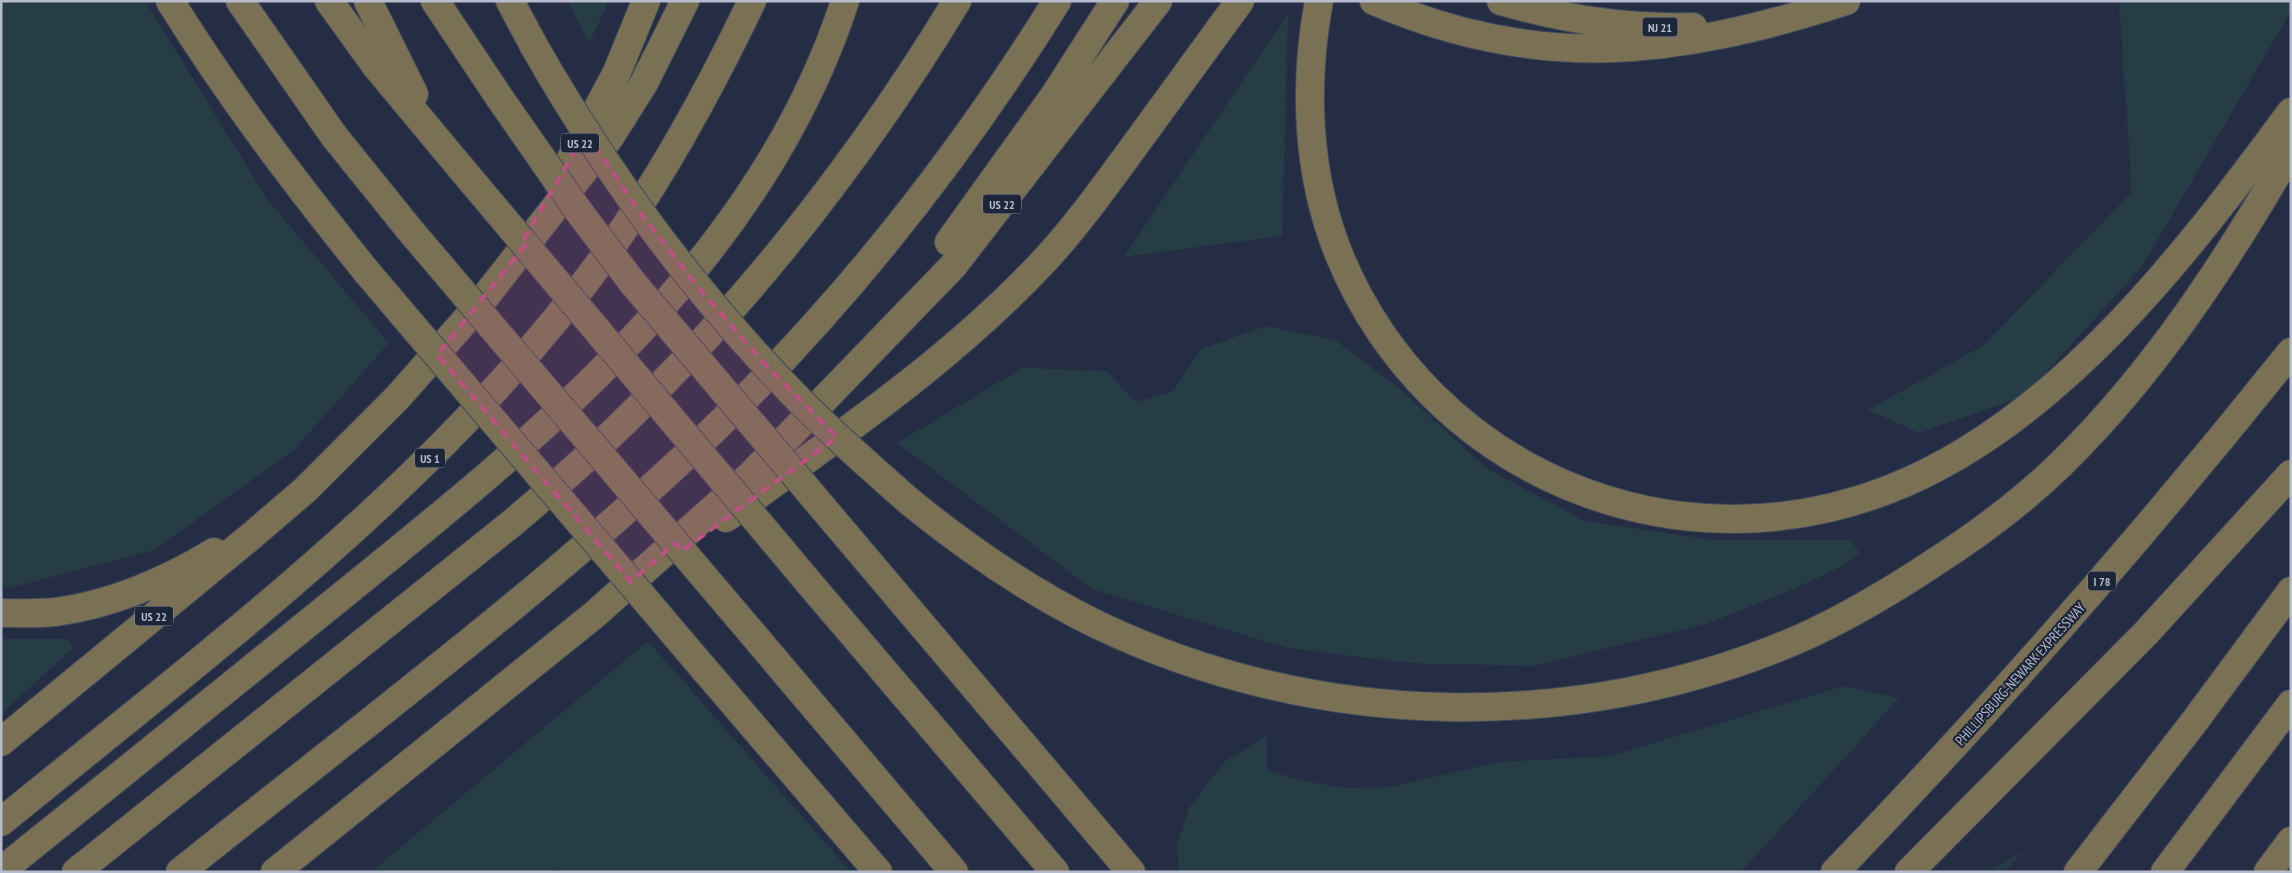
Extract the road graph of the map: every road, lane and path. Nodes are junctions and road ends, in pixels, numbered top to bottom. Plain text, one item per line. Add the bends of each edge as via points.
1 (170, 1) edge
2 (240, 1) edge
3 (329, 1) edge
4 (368, 1) edge
5 (435, 1) edge
6 (449, 1) edge
7 (510, 1) edge
8 (646, 1) edge
9 (685, 1) edge
10 (752, 1) edge
11 (845, 1) edge
12 (956, 1) edge
13 (1057, 1) edge
14 (1115, 1) edge
15 (1158, 1) edge
16 (1240, 1) edge
17 (1319, 1) edge
18 (1374, 1) edge
19 (1501, 1) edge
20 (1846, 1) edge
21 (1821, 9) junction
22 (499, 97) junction
23 (2291, 112) edge
24 (2291, 150) edge
25 (455, 161) junction
26 (500, 278) junction
27 (2291, 352) edge
28 (830, 392) junction
29 (2291, 474) edge
30 (306, 489) junction
31 (2291, 591) edge
32 (1, 613) edge
33 (594, 615) junction
34 (2291, 704) edge
35 (1, 742) edge
36 (1, 822) edge
37 (2291, 841) edge
38 (1, 871) edge
39 (76, 872) edge
40 (180, 872) edge
41 (274, 872) edge
42 (878, 872) edge
43 (954, 872) edge
44 (1055, 872) edge
45 (1131, 872) edge
46 (1834, 872) edge
47 (1908, 872) edge
48 (2078, 872) edge
49 (2165, 872) edge
50 (2268, 872) edge

1 - 42 highway, bridge via 269,147 366,271
2 - 43 highway, bridge via 334,136 409,229
3 - 25 highway via 376,66
4 - 25 highway via 410,86
5 - 22 highway
6 - 22 highway
7 - 24 highway, bridge via 534,46 619,182 704,295 814,415 910,502 993,564 1042,595 1099,625 1167,654 1282,688 1391,704 1475,709 1603,696 1666,683 1732,664 1798,639 1902,584 2008,510 2059,466 2104,418 2146,368 2223,263
8 - 26 highway, US 22 via 617,72 595,114
9 - 26 highway via 628,110
10 - 36 highway, US 1 via 700,105 633,214 574,296 467,420 325,556
11 - 38 highway via 802,102 768,164 706,256 644,328 572,401 480,484
12 - 39 highway via 873,131 826,196 736,306 633,414 511,524
13 - 40 highway via 974,126 897,227 823,315 745,398 570,559
14 - 28 highway via 991,186
15 - 28 highway, US 22 via 953,266
16 - 33 highway via 1074,226 979,325 905,387
17 - 23 highway via 1309,96 1321,193 1328,224 1351,279 1390,345 1409,370 1453,414 1508,455 1538,472 1602,499 1697,519 1762,519 1860,500 1920,476 2000,427 2076,365 2144,297
18 - 21 highway via 1482,37 1516,43 1612,50 1678,43 1769,24
19 - 21 highway, NJ 21 via 1590,21 1658,27 1755,23
20 - 21 highway, NJ 21
22 - 45 highway, bridge via 632,282
25 - 44 highway, bridge
26 - 30 highway, US 22 via 417,378
27 - 46 highway, PHILLIPSBURG-NEWARK EXPRESSWAY / I 78 via 2085,601 1953,748
28 - 33 highway via 744,482
29 - 47 highway via 2146,633
30 - 32 highway via 205,558 140,588 80,608
30 - 35 highway, US 22
31 - 48 highway
33 - 41 highway
34 - 49 highway
37 - 50 highway

